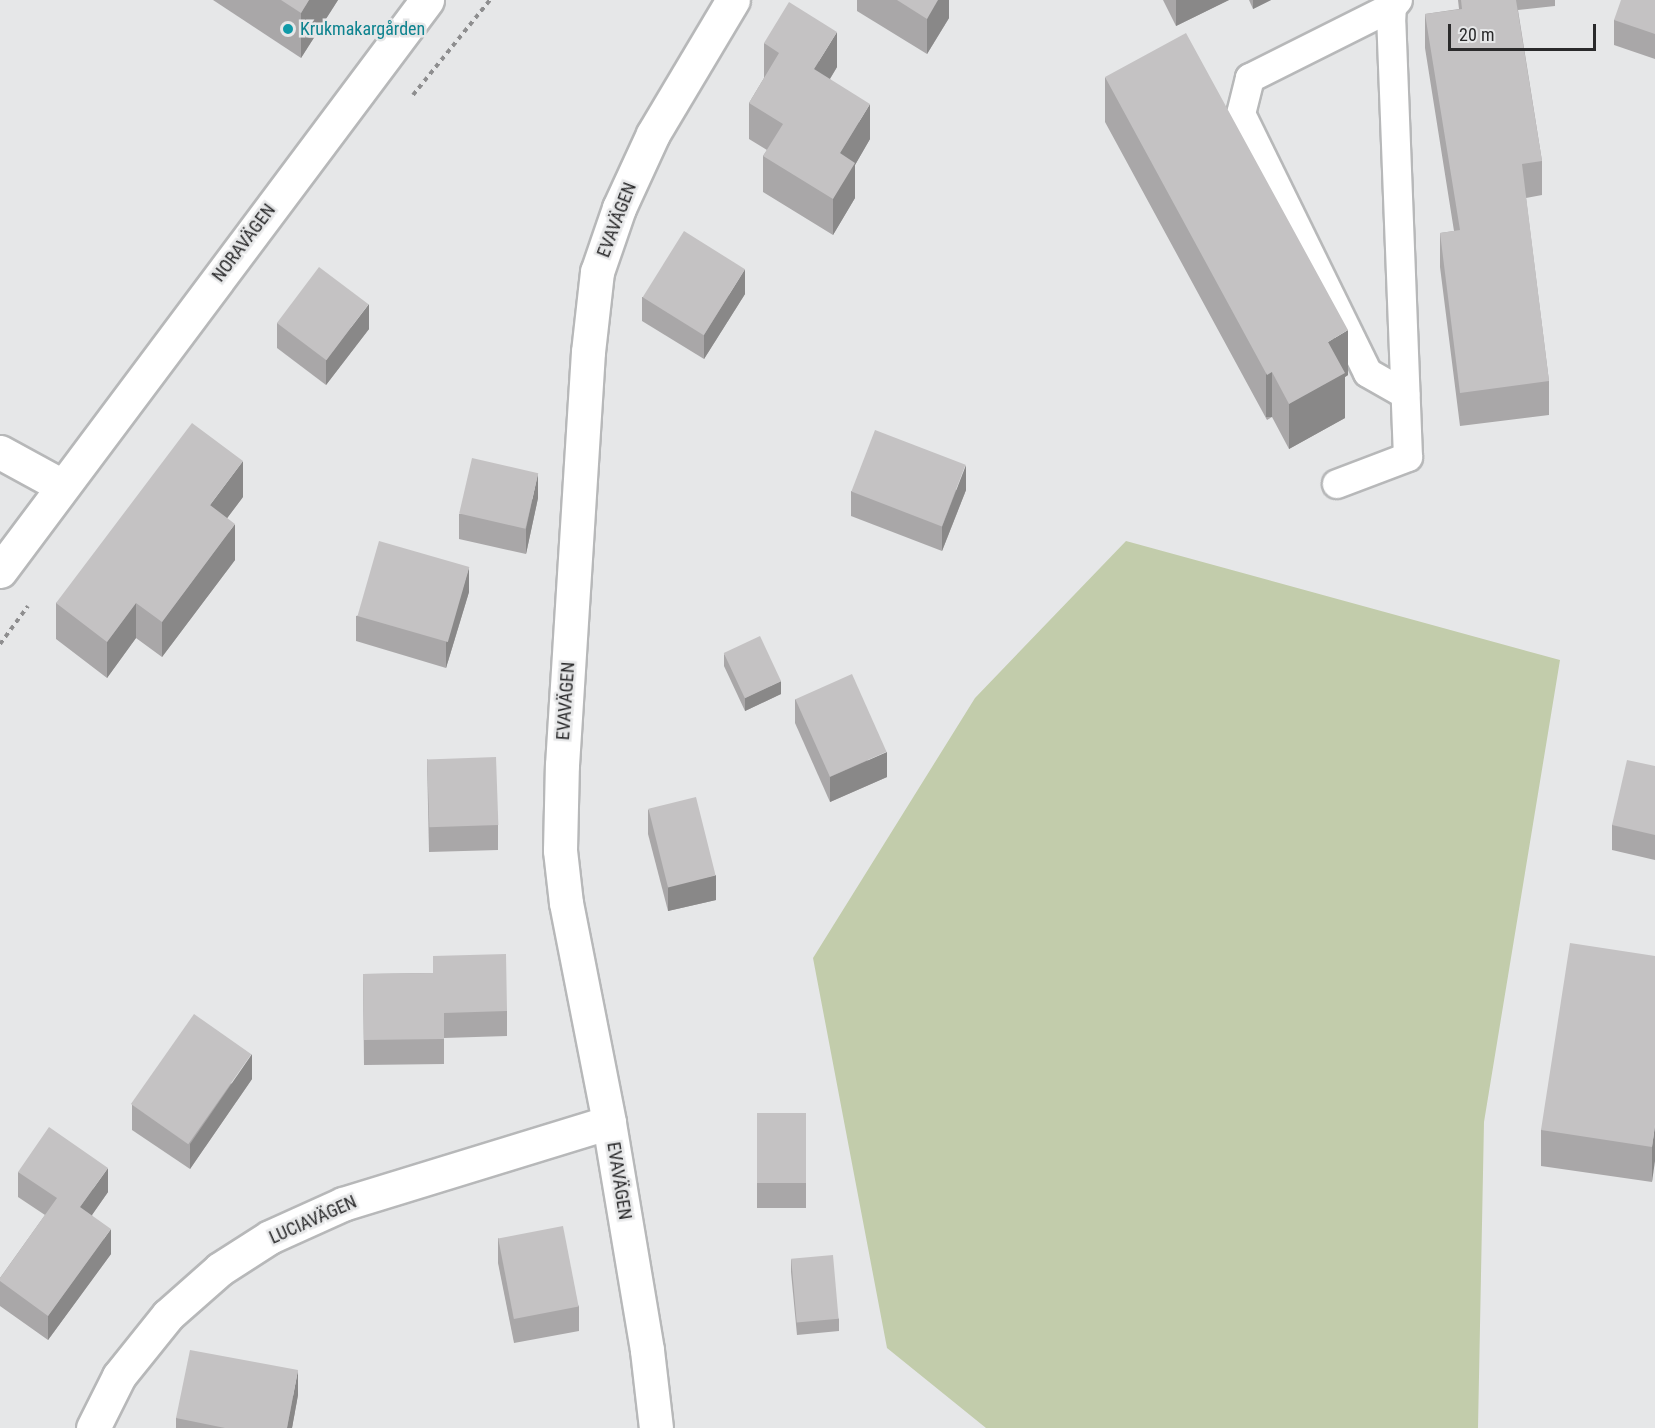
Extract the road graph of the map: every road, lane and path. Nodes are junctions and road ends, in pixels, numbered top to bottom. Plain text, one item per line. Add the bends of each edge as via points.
1 (427, 0) edge
2 (733, 0) edge
3 (1395, 4) edge
4 (1405, 394) junction
5 (0, 452) edge
6 (1337, 484) dead end
7 (62, 486) junction
8 (0, 571) edge
9 (609, 1122) junction
10 (93, 1428) edge
11 (656, 1428) edge

1 - 7 street, NORAVÄGEN
2 - 9 street, EVAVÄGEN via 653,134 619,208 597,272 562,765 560,850 566,903
3 - 4 lane
3 - 4 lane via 1250,78 1241,114 1368,373
4 - 6 lane via 1408,457
5 - 7 street
7 - 8 street, NORAVÄGEN
9 - 10 street, LUCIAVÄGEN via 343,1204 270,1237 220,1269 168,1315 119,1376
9 - 11 street, EVAVÄGEN

